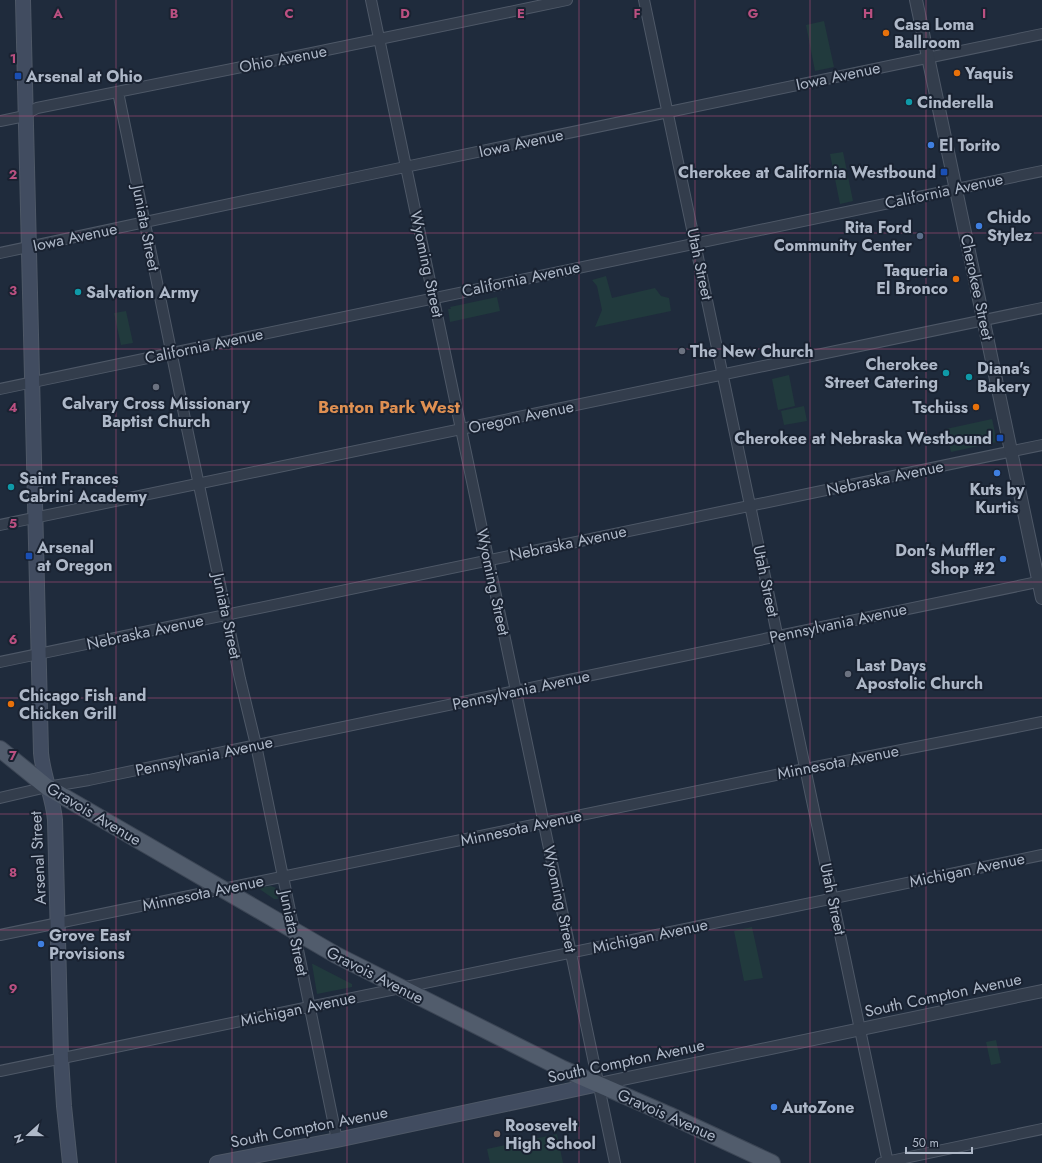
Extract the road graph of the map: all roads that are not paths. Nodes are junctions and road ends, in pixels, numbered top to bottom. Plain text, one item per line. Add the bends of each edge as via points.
1 (23, 0) edge
2 (371, 0) edge
3 (567, 0) edge
4 (644, 0) edge
5 (916, 0) edge
6 (1042, 34) edge
7 (380, 39) junction
8 (928, 58) junction
9 (118, 92) junction
10 (668, 112) junction
11 (26, 113) junction
12 (0, 121) edge
13 (406, 166) junction
14 (1042, 171) edge
15 (956, 189) junction
16 (145, 222) junction
17 (695, 243) junction
18 (29, 246) junction
19 (0, 253) edge
20 (434, 297) junction
21 (1042, 308) edge
22 (984, 320) junction
23 (171, 352) junction
24 (723, 374) junction
25 (32, 382) junction
26 (0, 389) edge
27 (461, 429) junction
28 (1042, 445) edge
29 (1011, 451) junction
30 (199, 484) junction
31 (751, 505) junction
32 (36, 518) junction
33 (0, 525) edge
34 (488, 560) junction
35 (1040, 581) edge
36 (1042, 598) edge
37 (227, 615) junction
38 (778, 636) junction
39 (39, 654) junction
40 (0, 662) edge
41 (516, 690) junction
42 (1042, 722) edge
43 (256, 745) junction
44 (0, 749) edge
45 (806, 768) junction
46 (48, 787) junction
47 (0, 798) edge
48 (544, 823) junction
49 (1042, 855) edge
50 (283, 876) junction
51 (222, 889) junction
52 (833, 898) junction
53 (58, 922) junction
54 (294, 932) junction
55 (0, 935) edge
56 (571, 952) junction
57 (400, 988) junction
58 (1042, 991) edge
59 (310, 1007) junction
60 (861, 1029) junction
61 (61, 1058) junction
62 (0, 1071) edge
63 (598, 1084) junction
64 (1042, 1129) edge
65 (337, 1140) junction
66 (886, 1162) edge
67 (70, 1163) edge
68 (217, 1163) edge
69 (615, 1163) edge
70 (772, 1163) edge

1 - 11 main road, Arsenal Street
2 - 7 street, Wyoming Street
3 - 7 street, Ohio Avenue
4 - 10 street, Utah Street
5 - 8 street, Cherokee Street
6 - 8 street, Iowa Avenue
7 - 9 street, Ohio Avenue
7 - 13 street, Wyoming Street
8 - 10 street, Iowa Avenue
8 - 15 street, Cherokee Street
9 - 11 street, Ohio Avenue via 37,108
9 - 16 street, Juniata Street
10 - 13 street, Iowa Avenue
10 - 17 street, Utah Street
11 - 12 street, Ohio Avenue
11 - 18 main road, Arsenal Street
13 - 16 street, Iowa Avenue
13 - 20 street, Wyoming Street
14 - 15 street, California Avenue
15 - 17 street, California Avenue
15 - 22 street, Cherokee Street
16 - 18 street, Iowa Avenue
16 - 23 street, Juniata Street
17 - 20 street, California Avenue
17 - 24 street, Utah Street
18 - 19 street, Iowa Avenue
18 - 25 main road, Arsenal Street
20 - 23 street, California Avenue
20 - 27 street, Wyoming Street
21 - 22 street, Oregon Avenue
22 - 24 street, Oregon Avenue
22 - 29 street, Cherokee Street
23 - 25 street, California Avenue
23 - 30 street, Juniata Street
24 - 27 street, Oregon Avenue
24 - 31 street, Utah Street
25 - 26 street, California Avenue
25 - 32 main road, Arsenal Street
27 - 30 street, Oregon Avenue
27 - 34 street, Wyoming Street
28 - 29 street, Nebraska Avenue
29 - 31 street, Nebraska Avenue
29 - 35 street, Cherokee Street
30 - 32 street, Oregon Avenue
30 - 37 street, Juniata Street
31 - 34 street, Nebraska Avenue
31 - 38 street, Utah Street
32 - 33 street, Oregon Avenue
32 - 39 main road, Arsenal Street
34 - 37 street, Nebraska Avenue
34 - 41 street, Wyoming Street
35 - 36 street, Cherokee Street
35 - 38 street, Pennsylvania Avenue
37 - 39 street, Nebraska Avenue
37 - 43 street, Juniata Street
38 - 41 street, Pennsylvania Avenue
38 - 45 street, Utah Street
39 - 40 street, Nebraska Avenue
39 - 46 main road, Arsenal Street via 41,753
41 - 43 street, Pennsylvania Avenue
41 - 48 street, Wyoming Street
42 - 45 street, Minnesota Avenue
43 - 46 street, Pennsylvania Avenue
43 - 50 street, Juniata Street
44 - 46 main road, Gravois Avenue
45 - 48 street, Minnesota Avenue
45 - 52 street, Utah Street
46 - 47 street, Pennsylvania Avenue
46 - 51 main road, Gravois Avenue
46 - 53 main road, Arsenal Street via 55,820
48 - 50 street, Minnesota Avenue
48 - 56 street, Wyoming Street
49 - 52 street, Michigan Avenue
50 - 51 street, Minnesota Avenue
50 - 54 street, Juniata Street
51 - 53 street, Minnesota Avenue
51 - 54 main road, Gravois Avenue
52 - 56 street, Michigan Avenue
52 - 60 street, Utah Street
53 - 55 street, Minnesota Avenue
53 - 61 main road, Arsenal Street
54 - 57 main road, Gravois Avenue
54 - 59 street, Juniata Street
56 - 57 street, Michigan Avenue
56 - 63 street, Wyoming Street
57 - 59 street, Michigan Avenue
57 - 63 main road, Gravois Avenue
58 - 60 street, South Compton Avenue
59 - 61 street, Michigan Avenue
59 - 65 street, Juniata Street
60 - 63 street, South Compton Avenue
60 - 66 street, Utah Street
61 - 62 street, Michigan Avenue
61 - 67 main road, Arsenal Street
63 - 65 main road, South Compton Avenue
63 - 69 street, Wyoming Street
63 - 70 main road, Gravois Avenue
64 - 66 street
65 - 68 main road, South Compton Avenue

